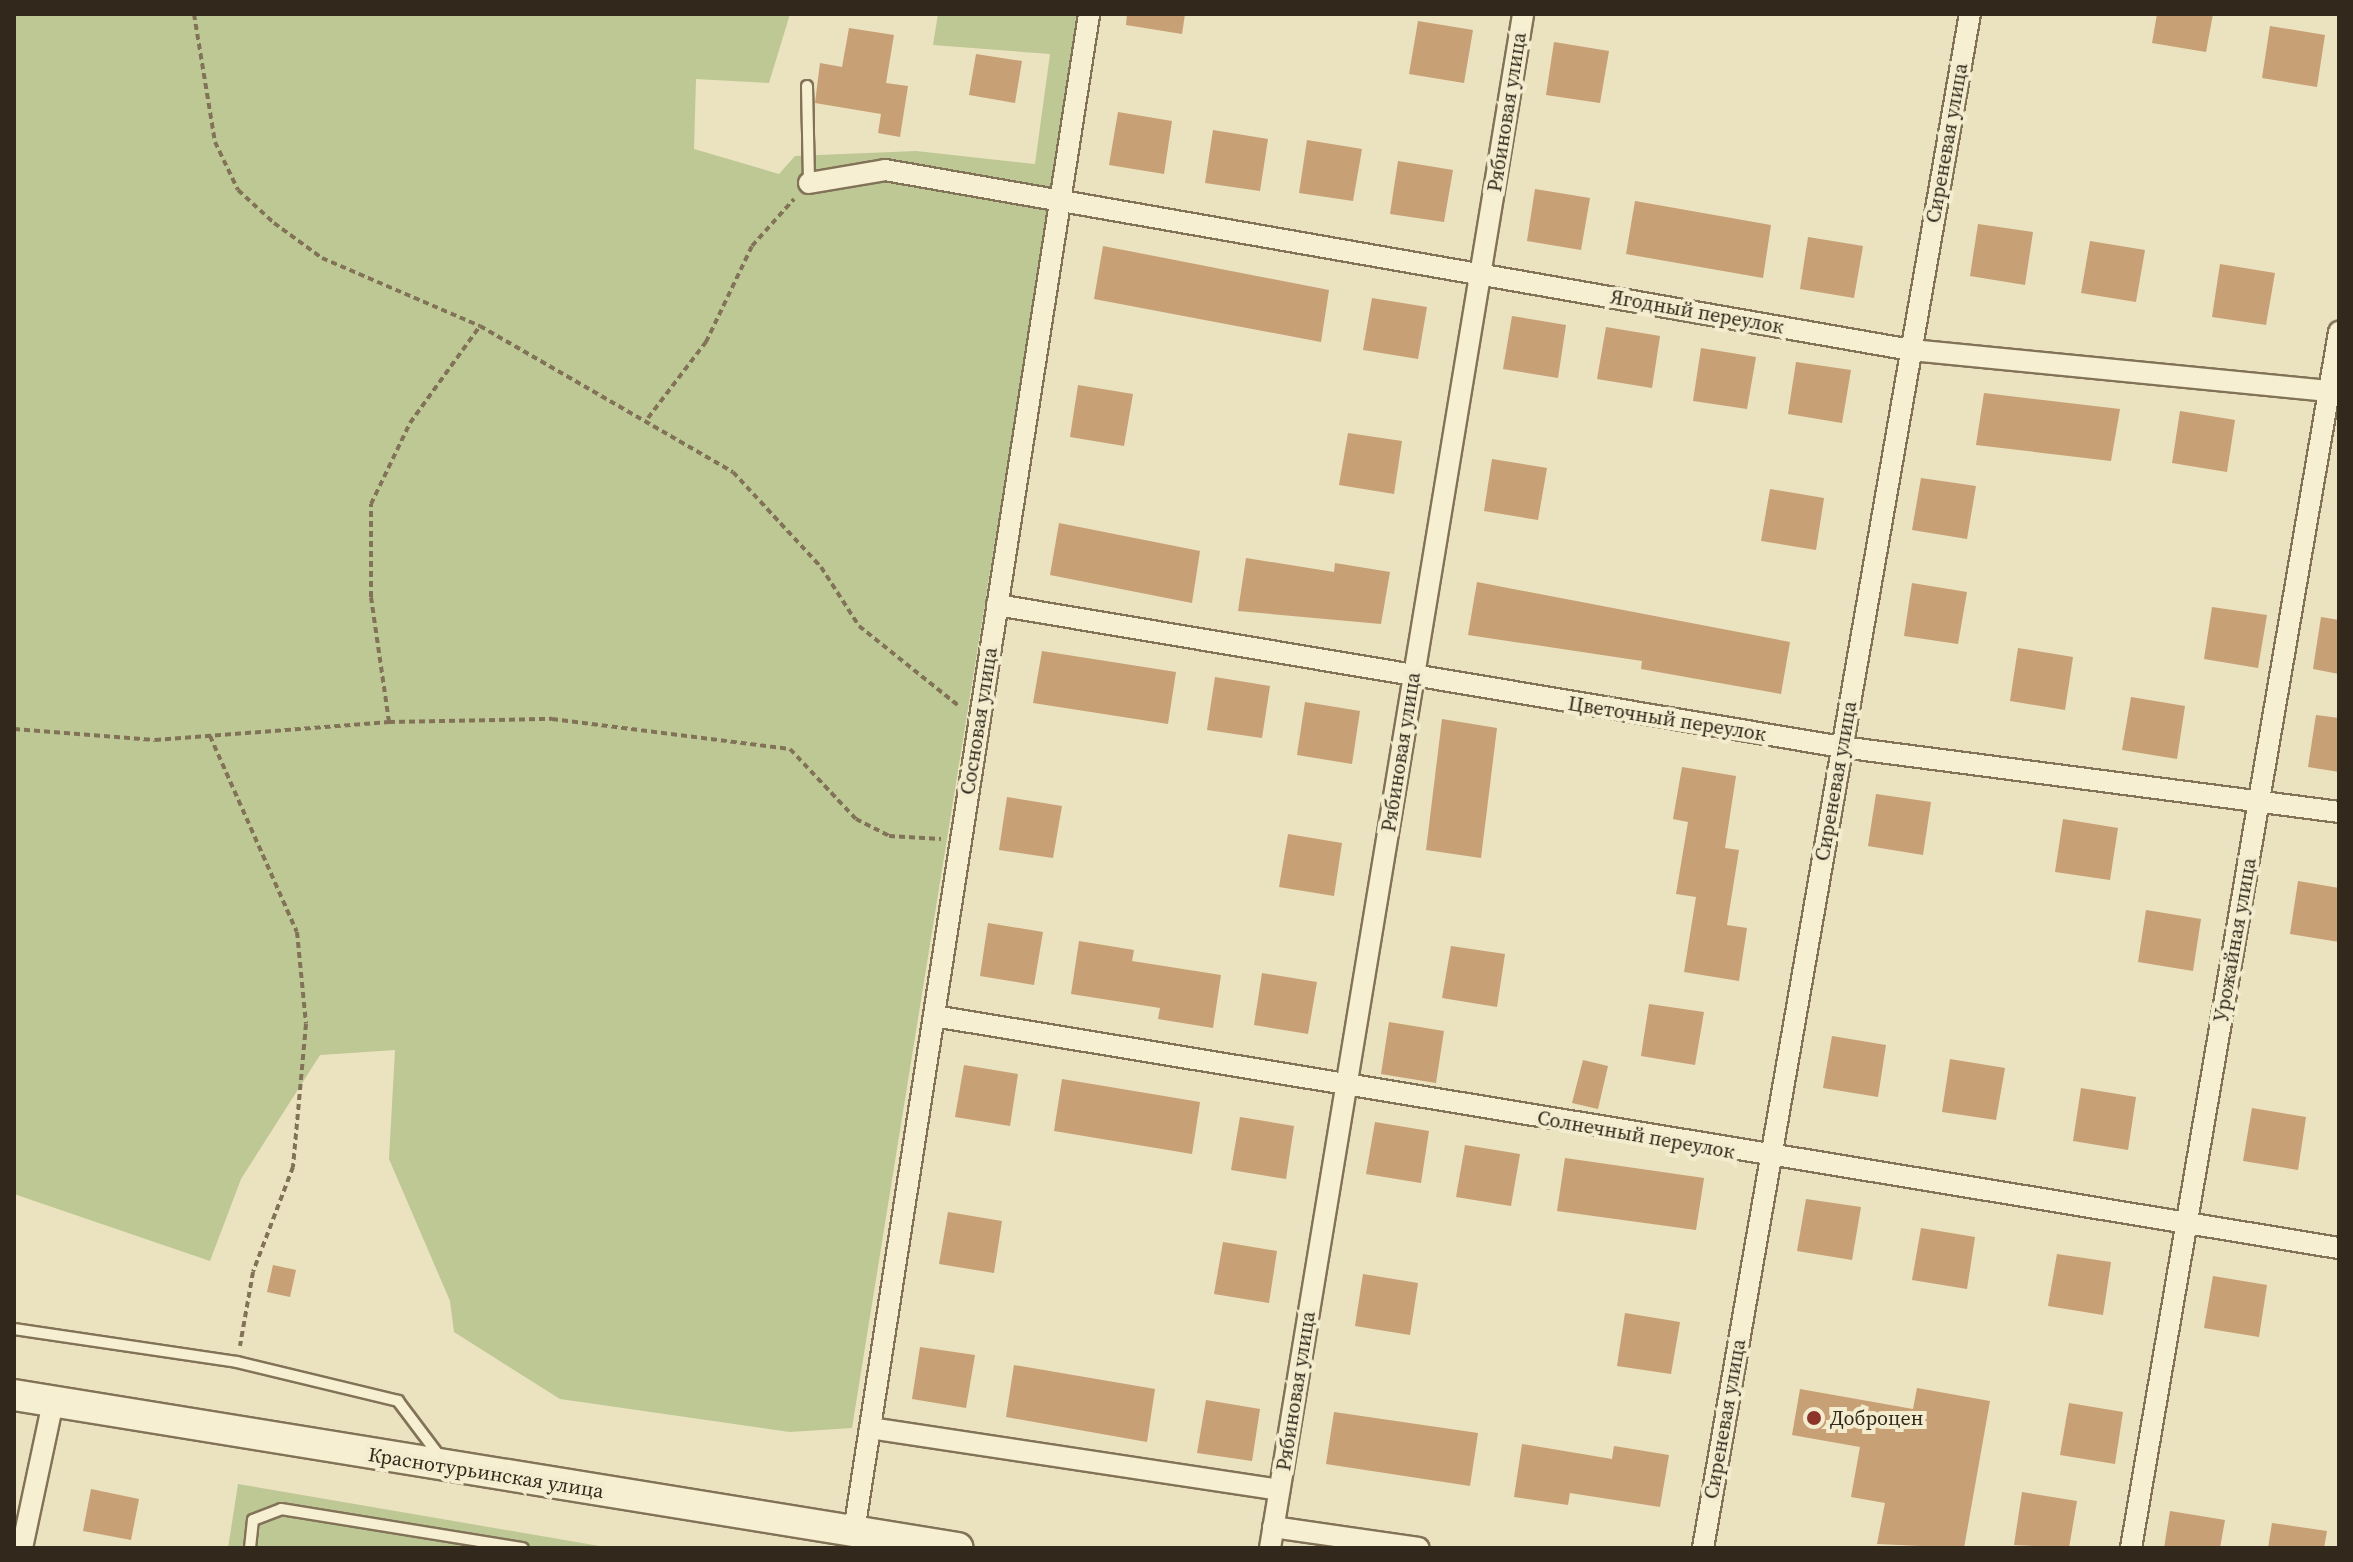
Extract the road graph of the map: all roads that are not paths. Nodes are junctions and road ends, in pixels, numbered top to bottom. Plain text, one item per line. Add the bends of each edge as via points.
1 (1089, 14) edge
2 (1523, 14) edge
3 (1970, 14) edge
4 (807, 86) dead end
5 (809, 183) joint
6 (1061, 197) junction
7 (1480, 273) junction
8 (2339, 332) edge
9 (1911, 350) junction
10 (2334, 392) edge
11 (997, 605) junction
12 (1413, 677) junction
13 (1842, 747) junction
14 (2259, 797) junction
15 (2339, 812) edge
16 (934, 1016) junction
17 (1346, 1085) junction
18 (1770, 1158) junction
19 (2186, 1226) junction
20 (2339, 1248) edge
21 (14, 1329) edge
22 (14, 1395) edge
23 (53, 1402) junction
24 (870, 1428) junction
25 (447, 1467) junction
26 (1279, 1490) junction
27 (1273, 1527) junction
28 (854, 1531) junction
29 (22, 1548) edge
30 (250, 1548) edge
31 (522, 1548) edge
32 (958, 1548) edge
33 (1270, 1548) edge
34 (1418, 1548) edge
35 (1703, 1548) edge
36 (2131, 1548) edge

1 - 6 street, Сосновая улица
2 - 7 street, Рябиновая улица
3 - 9 street, Сиреневая улица
4 - 5 lane
5 - 6 street, Ягодный переулок via 885,170
6 - 7 street, Ягодный переулок
6 - 11 street, Сосновая улица
7 - 9 street, Ягодный переулок
7 - 12 street, Рябиновая улица
8 - 10 street, Урожайная улица
9 - 10 street, Ягодный переулок
9 - 13 street, Сиреневая улица
10 - 14 street, Урожайная улица
11 - 12 street, Цветочный переулок
11 - 16 street, Сосновая улица
12 - 13 street, Цветочный переулок
12 - 17 street, Рябиновая улица
13 - 14 street, Цветочный переулок
13 - 18 street, Сиреневая улица
14 - 15 street, Цветочный переулок
14 - 19 street, Урожайная улица
16 - 17 street, Солнечный переулок
16 - 24 street, Сосновая улица
17 - 18 street, Солнечный переулок
17 - 26 street, Рябиновая улица
18 - 19 street, Солнечный переулок
18 - 35 street, Сиреневая улица
19 - 20 street, Солнечный переулок
19 - 36 street, Урожайная улица
21 - 25 lane via 237,1362 398,1401
22 - 23 main road, Краснотурьинская улица
23 - 25 main road, Краснотурьинская улица
23 - 29 street
24 - 26 street
24 - 28 street, Сосновая улица
25 - 28 main road, Краснотурьинская улица
26 - 27 street, Рябиновая улица
27 - 33 street, Рябиновая улица
27 - 34 street
28 - 32 main road, Краснотурьинская улица
30 - 31 lane via 253,1520 281,1509

